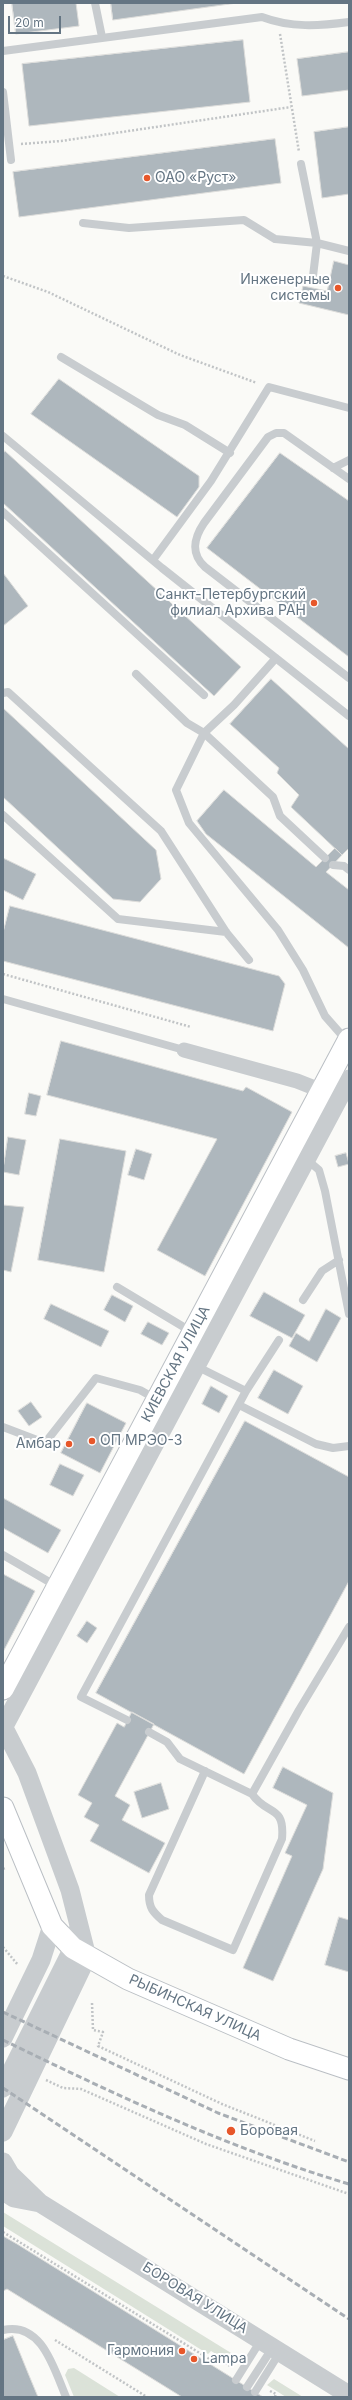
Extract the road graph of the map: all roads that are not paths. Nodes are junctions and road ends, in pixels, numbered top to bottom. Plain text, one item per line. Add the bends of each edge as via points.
1 (96, 3) edge
2 (349, 22) edge
3 (102, 37) junction
4 (3, 51) edge
5 (3, 92) edge
6 (11, 160) dead end
7 (301, 164) road end
8 (83, 223) dead end
9 (317, 243) junction
10 (349, 251) edge
11 (313, 276) dead end
12 (61, 357) dead end
13 (349, 408) edge
14 (3, 436) edge
15 (230, 453) junction
16 (349, 460) edge
17 (333, 468) junction
18 (349, 479) edge
19 (3, 512) edge
20 (153, 560) junction
21 (276, 658) junction
22 (136, 674) dead end
23 (349, 678) edge
24 (3, 693) edge
25 (204, 695) dead end
26 (349, 716) edge
27 (204, 733) junction
28 (3, 815) edge
29 (326, 858) dead end
30 (333, 865) dead end
31 (349, 870) edge
32 (226, 932) junction
33 (249, 960) dead end
34 (3, 999) edge
35 (348, 1041) edge
36 (184, 1050) joint
37 (349, 1079) edge
38 (330, 1094) junction
39 (298, 1154) junction
40 (339, 1260) junction
41 (117, 1287) dead end
42 (303, 1300) dead end
43 (349, 1314) edge
44 (193, 1332) junction
45 (279, 1340) dead end
46 (188, 1361) junction
47 (246, 1391) junction
48 (165, 1404) junction
49 (239, 1405) junction
50 (3, 1427) edge
51 (349, 1446) edge
52 (3, 1555) edge
53 (66, 1591) junction
54 (349, 1627) edge
55 (3, 1689) edge
56 (127, 1720) dead end
57 (3, 1727) edge
58 (149, 1732) dead end
59 (205, 1771) junction
60 (252, 1794) junction
61 (3, 1808) edge
62 (52, 1926) junction
63 (80, 1952) junction
64 (5, 2034) edge
65 (35, 2043) junction
66 (349, 2069) edge
67 (3, 2088) edge
68 (3, 2132) edge
69 (3, 2162) edge
70 (3, 2191) edge
71 (40, 2203) junction
72 (3, 2330) edge
73 (272, 2346) junction
74 (236, 2380) dead end
75 (251, 2389) dead end
76 (349, 2395) edge
77 (66, 2397) edge

1 - 3 lane
2 - 3 lane via 312,26 279,24 262,17
3 - 4 lane
5 - 6 lane
7 - 9 lane
8 - 9 lane via 129,228 244,220 275,239
9 - 10 lane
9 - 11 lane
12 - 15 lane via 158,415 185,425
13 - 15 lane via 269,387
14 - 20 lane
15 - 20 lane
16 - 17 lane
17 - 18 lane
17 - 23 lane via 284,433 268,437 204,522 196,535 194,545 198,561
19 - 25 lane
20 - 21 lane
21 - 26 lane
21 - 27 lane via 234,705
22 - 27 lane via 187,723
24 - 32 lane via 8,692 161,831
27 - 29 lane via 273,797 280,816
27 - 35 lane via 176,790 189,823 278,930 303,970 325,1016
28 - 32 lane via 118,919
30 - 31 lane via 344,866
32 - 33 lane
34 - 36 lane
35 - 38 main road, КИЕВСКАЯ УЛИЦА
36 - 38 street
37 - 38 street, КИЕВСКАЯ УЛИЦА
38 - 39 main road, КИЕВСКАЯ УЛИЦА
39 - 40 lane via 319,1170
39 - 44 main road, КИЕВСКАЯ УЛИЦА
39 - 46 street, КИЕВСКАЯ УЛИЦА
40 - 42 lane via 322,1271
40 - 43 lane
41 - 44 lane
44 - 46 main road, КИЕВСКАЯ УЛИЦА
45 - 47 lane
46 - 47 lane
46 - 48 main road, КИЕВСКАЯ УЛИЦА
47 - 49 lane
48 - 50 lane via 140,1390 96,1378 45,1443
48 - 53 main road, КИЕВСКАЯ УЛИЦА
49 - 51 lane via 316,1444 333,1448
49 - 56 lane via 81,1697
52 - 53 lane
53 - 55 main road, КИЕВСКАЯ УЛИЦА
53 - 57 street, КИЕВСКАЯ УЛИЦА
54 - 60 lane
57 - 63 street via 27,1773 70,1890
58 - 59 lane via 167,1742 180,1759
59 - 60 lane
59 - 60 lane via 149,1895 149,1905 162,1920 233,1950 282,1839 284,1824 277,1813 258,1803
61 - 62 main road
62 - 63 main road, РЫБИНСКАЯ УЛИЦА
62 - 64 street via 41,1960
63 - 65 street
63 - 66 main road, РЫБИНСКАЯ УЛИЦА via 128,1979 224,2022 289,2049
65 - 67 street
65 - 68 street
69 - 71 street, БОРОВАЯ УЛИЦА via 10,2174
70 - 71 street, БОРОВАЯ УЛИЦА via 14,2198
71 - 73 street, БОРОВАЯ УЛИЦА
72 - 77 lane via 18,2329 39,2341 46,2349
73 - 74 lane
73 - 75 lane
73 - 76 street, БОРОВАЯ УЛИЦА

